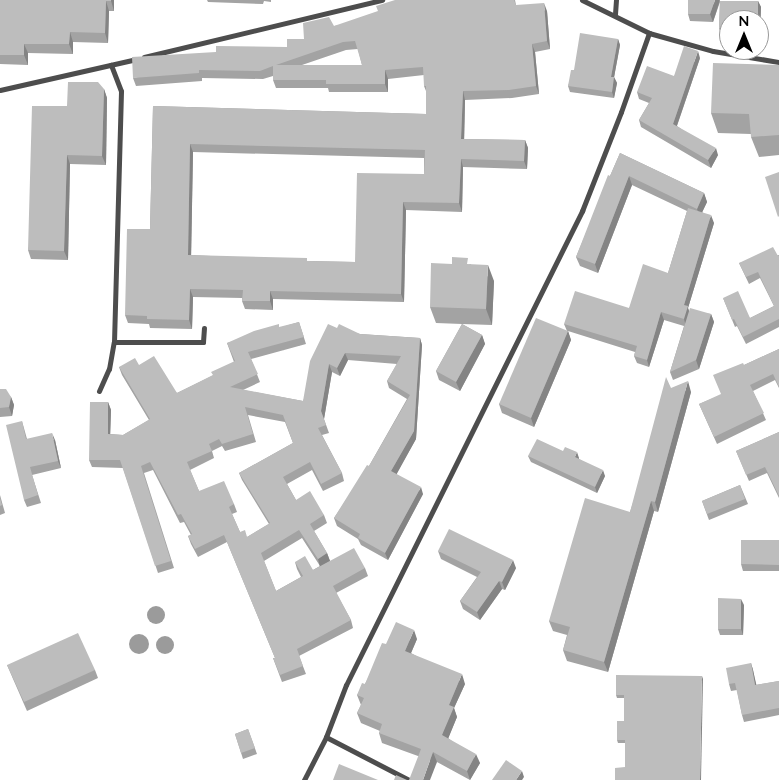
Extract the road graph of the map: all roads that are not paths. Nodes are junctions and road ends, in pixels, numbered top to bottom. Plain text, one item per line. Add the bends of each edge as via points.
1 (382, 0) edge
2 (582, 0) edge
3 (616, 0) edge
4 (615, 14) junction
5 (649, 33) junction
6 (779, 62) edge
7 (111, 65) junction
8 (0, 90) edge
9 (204, 328) dead end
10 (114, 342) junction
11 (100, 391) dead end
12 (326, 738) junction
13 (304, 780) edge
14 (408, 780) edge

1 - 7 street
2 - 4 street
3 - 4 street
4 - 5 street
5 - 6 street via 713,51
5 - 12 street via 582,211 346,685
7 - 8 street
7 - 10 street via 121,91
9 - 10 street via 203,342
10 - 11 street via 109,369
12 - 13 street
12 - 14 street

